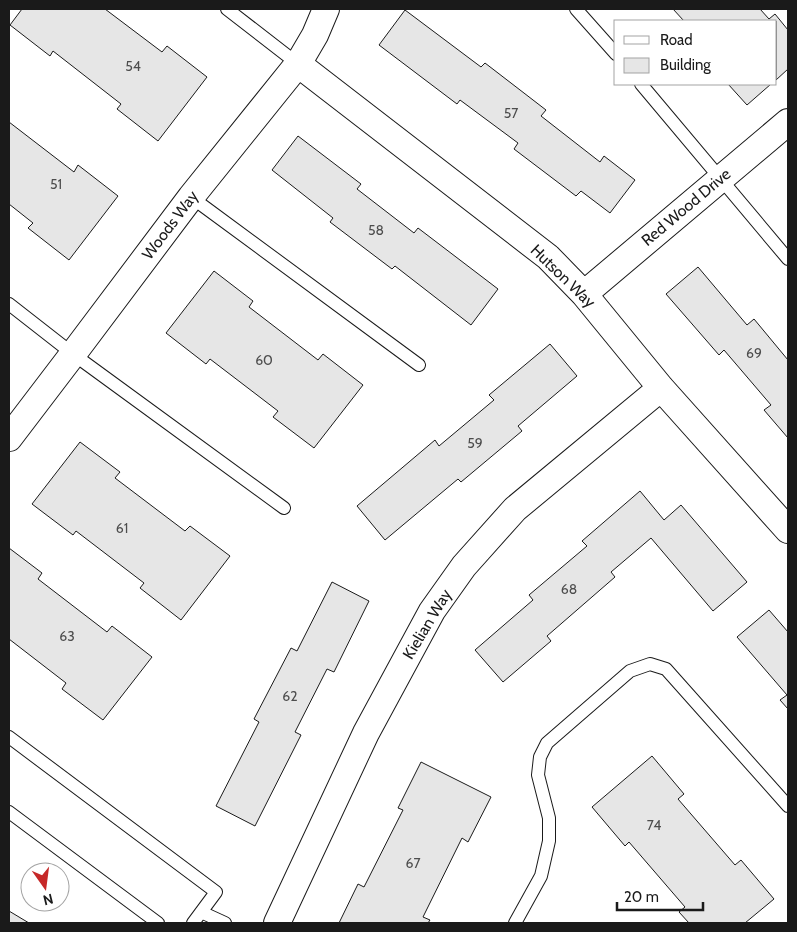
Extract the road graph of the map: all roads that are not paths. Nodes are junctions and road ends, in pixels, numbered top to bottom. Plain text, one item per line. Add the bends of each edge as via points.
1 (227, 9) edge
2 (326, 9) edge
3 (576, 9) edge
4 (614, 52) edge
5 (298, 64) junction
6 (642, 85) edge
7 (788, 122) edge
8 (720, 178) junction
9 (191, 197) junction
10 (788, 259) edge
11 (584, 294) junction
12 (9, 304) edge
13 (73, 354) junction
14 (420, 365) dead end
15 (661, 388) junction
16 (9, 438) edge
17 (284, 508) dead end
18 (788, 530) edge
19 (9, 737) edge
20 (788, 806) edge
21 (9, 812) edge
22 (202, 912) junction
23 (158, 923) edge
24 (193, 923) edge
25 (226, 923) edge
26 (277, 923) edge
27 (515, 923) edge

1 - 5 lane
2 - 5 street, Woods Way
3 - 4 lane
5 - 9 street, Woods Way
5 - 11 street, Hutson Way via 548,257
6 - 8 lane
7 - 8 street, Red Wood Drive
8 - 10 lane
8 - 11 street, Red Wood Drive
9 - 13 street, Woods Way
9 - 14 lane
11 - 15 street, Hutson Way
12 - 13 lane
13 - 16 street, Woods Way
13 - 17 lane
15 - 18 street, Hutson Way
15 - 26 street, Kielian Way via 515,509 464,566 432,611 366,733
19 - 22 lane via 216,892
20 - 27 lane via 666,669 650,664 630,671 547,743 540,757 538,775 549,818 549,841 541,876
21 - 23 lane
22 - 24 lane
22 - 25 lane

